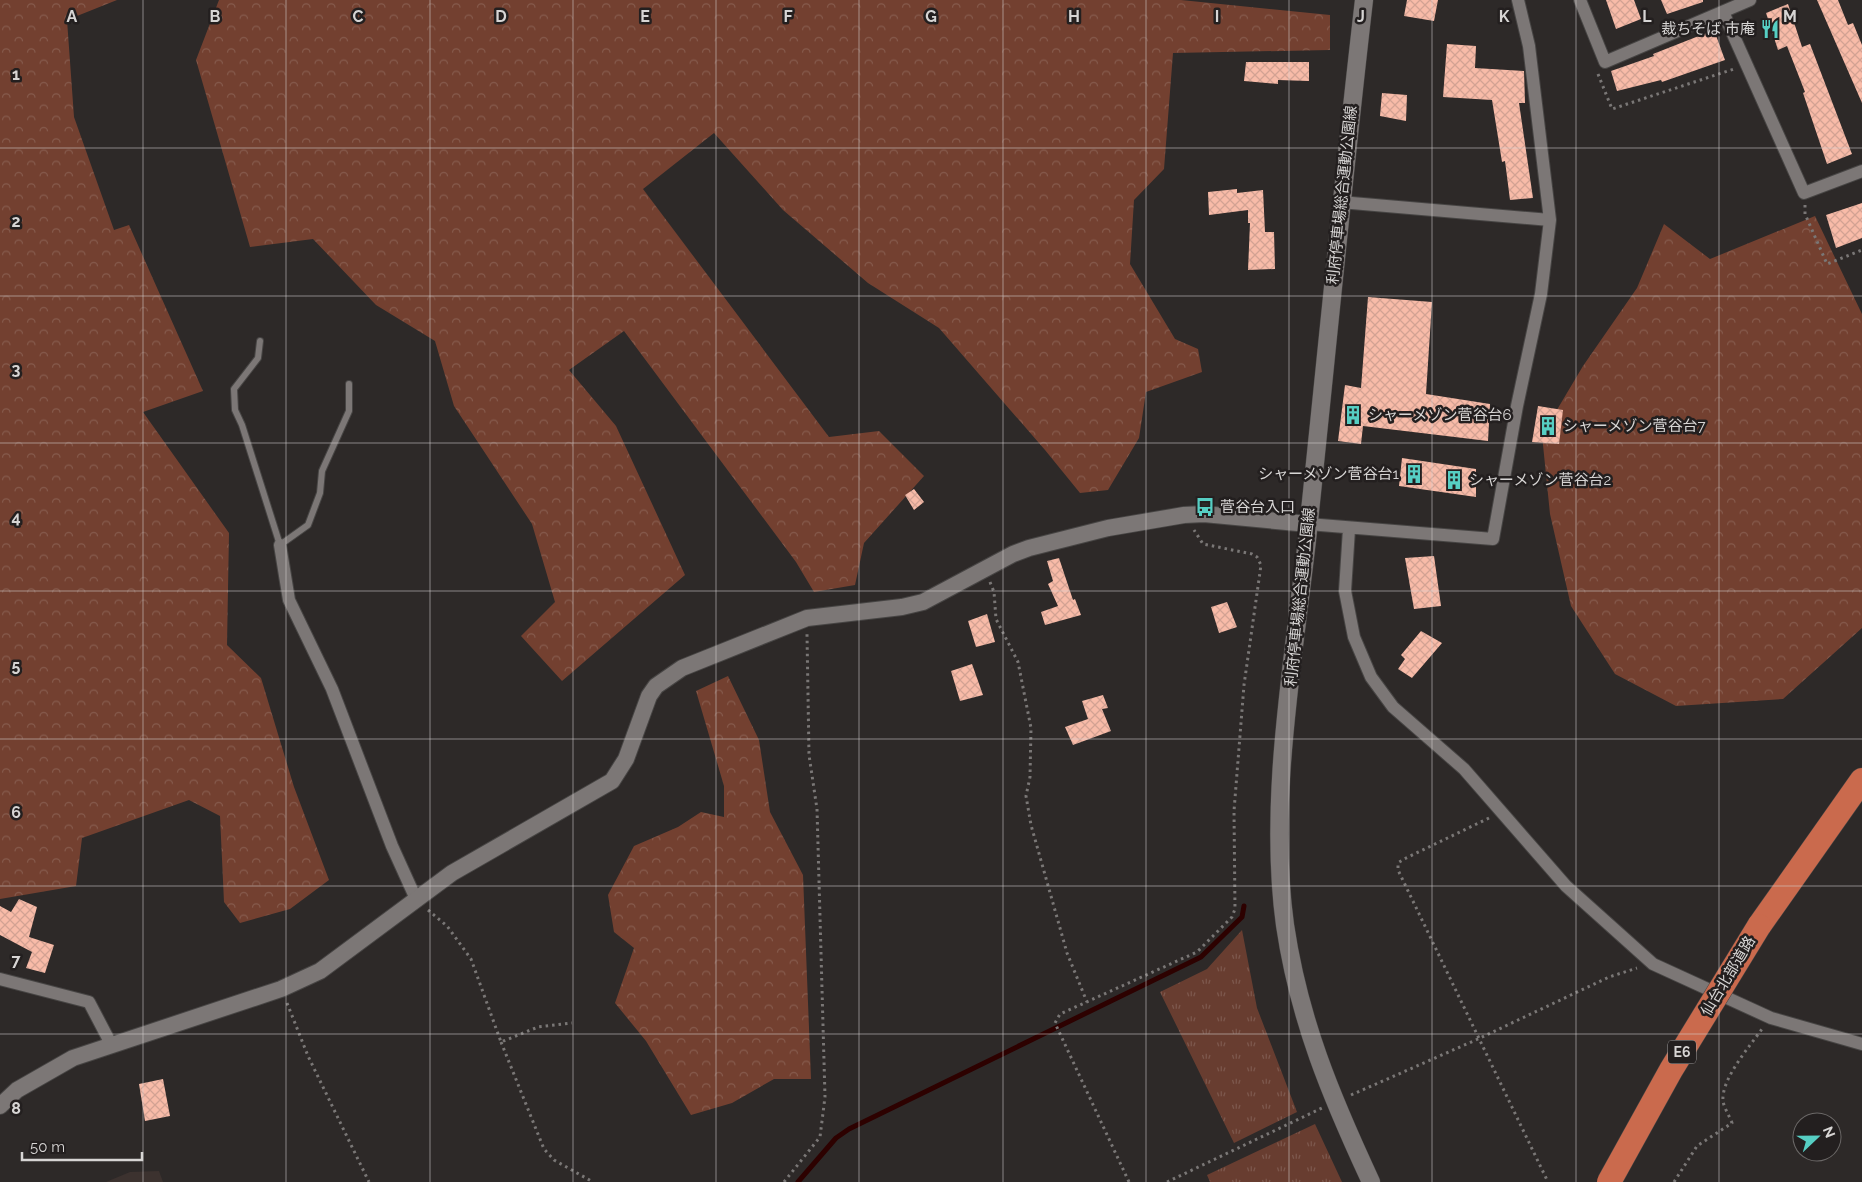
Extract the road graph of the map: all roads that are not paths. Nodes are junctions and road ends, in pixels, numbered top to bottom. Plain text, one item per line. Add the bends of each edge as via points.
1 (1364, 0) edge
2 (1518, 0) edge
3 (1580, 0) edge
4 (1750, 0) edge
5 (1724, 12) junction
6 (1862, 171) edge
7 (1340, 202) junction
8 (1550, 220) junction
9 (260, 342) dead end
10 (349, 384) dead end
11 (1308, 524) junction
12 (1349, 529) junction
13 (280, 546) junction
14 (1862, 780) edge
15 (416, 899) junction
16 (0, 979) edge
17 (111, 1044) junction
18 (1862, 1044) edge
19 (0, 1106) edge
20 (1371, 1182) edge
21 (1609, 1182) edge

1 - 7 main road, 利府停車場総合運動公園線
2 - 8 street via 1529,46
3 - 5 street via 1605,62
4 - 5 street
5 - 6 street via 1804,193
7 - 8 street
7 - 11 main road, 利府停車場総合運動公園線
8 - 12 street via 1541,294 1493,539
9 - 13 lane via 258,358 234,389 235,410
10 - 13 lane via 349,411 322,471 320,493 308,525
11 - 12 street
11 - 15 street via 1184,515 1067,538 1013,554 923,602 807,618 704,658 667,676 649,696 626,758 612,781 470,862
11 - 20 main road, 利府停車場総合運動公園線 via 1284,754 1280,871 1285,924 1309,1037 1334,1103
12 - 18 street via 1345,591 1354,637 1371,677 1392,707 1464,769 1566,886 1653,964 1771,1018
13 - 15 street via 289,600 332,688 392,846
14 - 21 highway, 仙台北部道路 / E6, bridge via 1759,926 1671,1070
15 - 17 street via 320,972 281,989
16 - 17 street via 89,1002
17 - 19 street via 51,1068 17,1090

